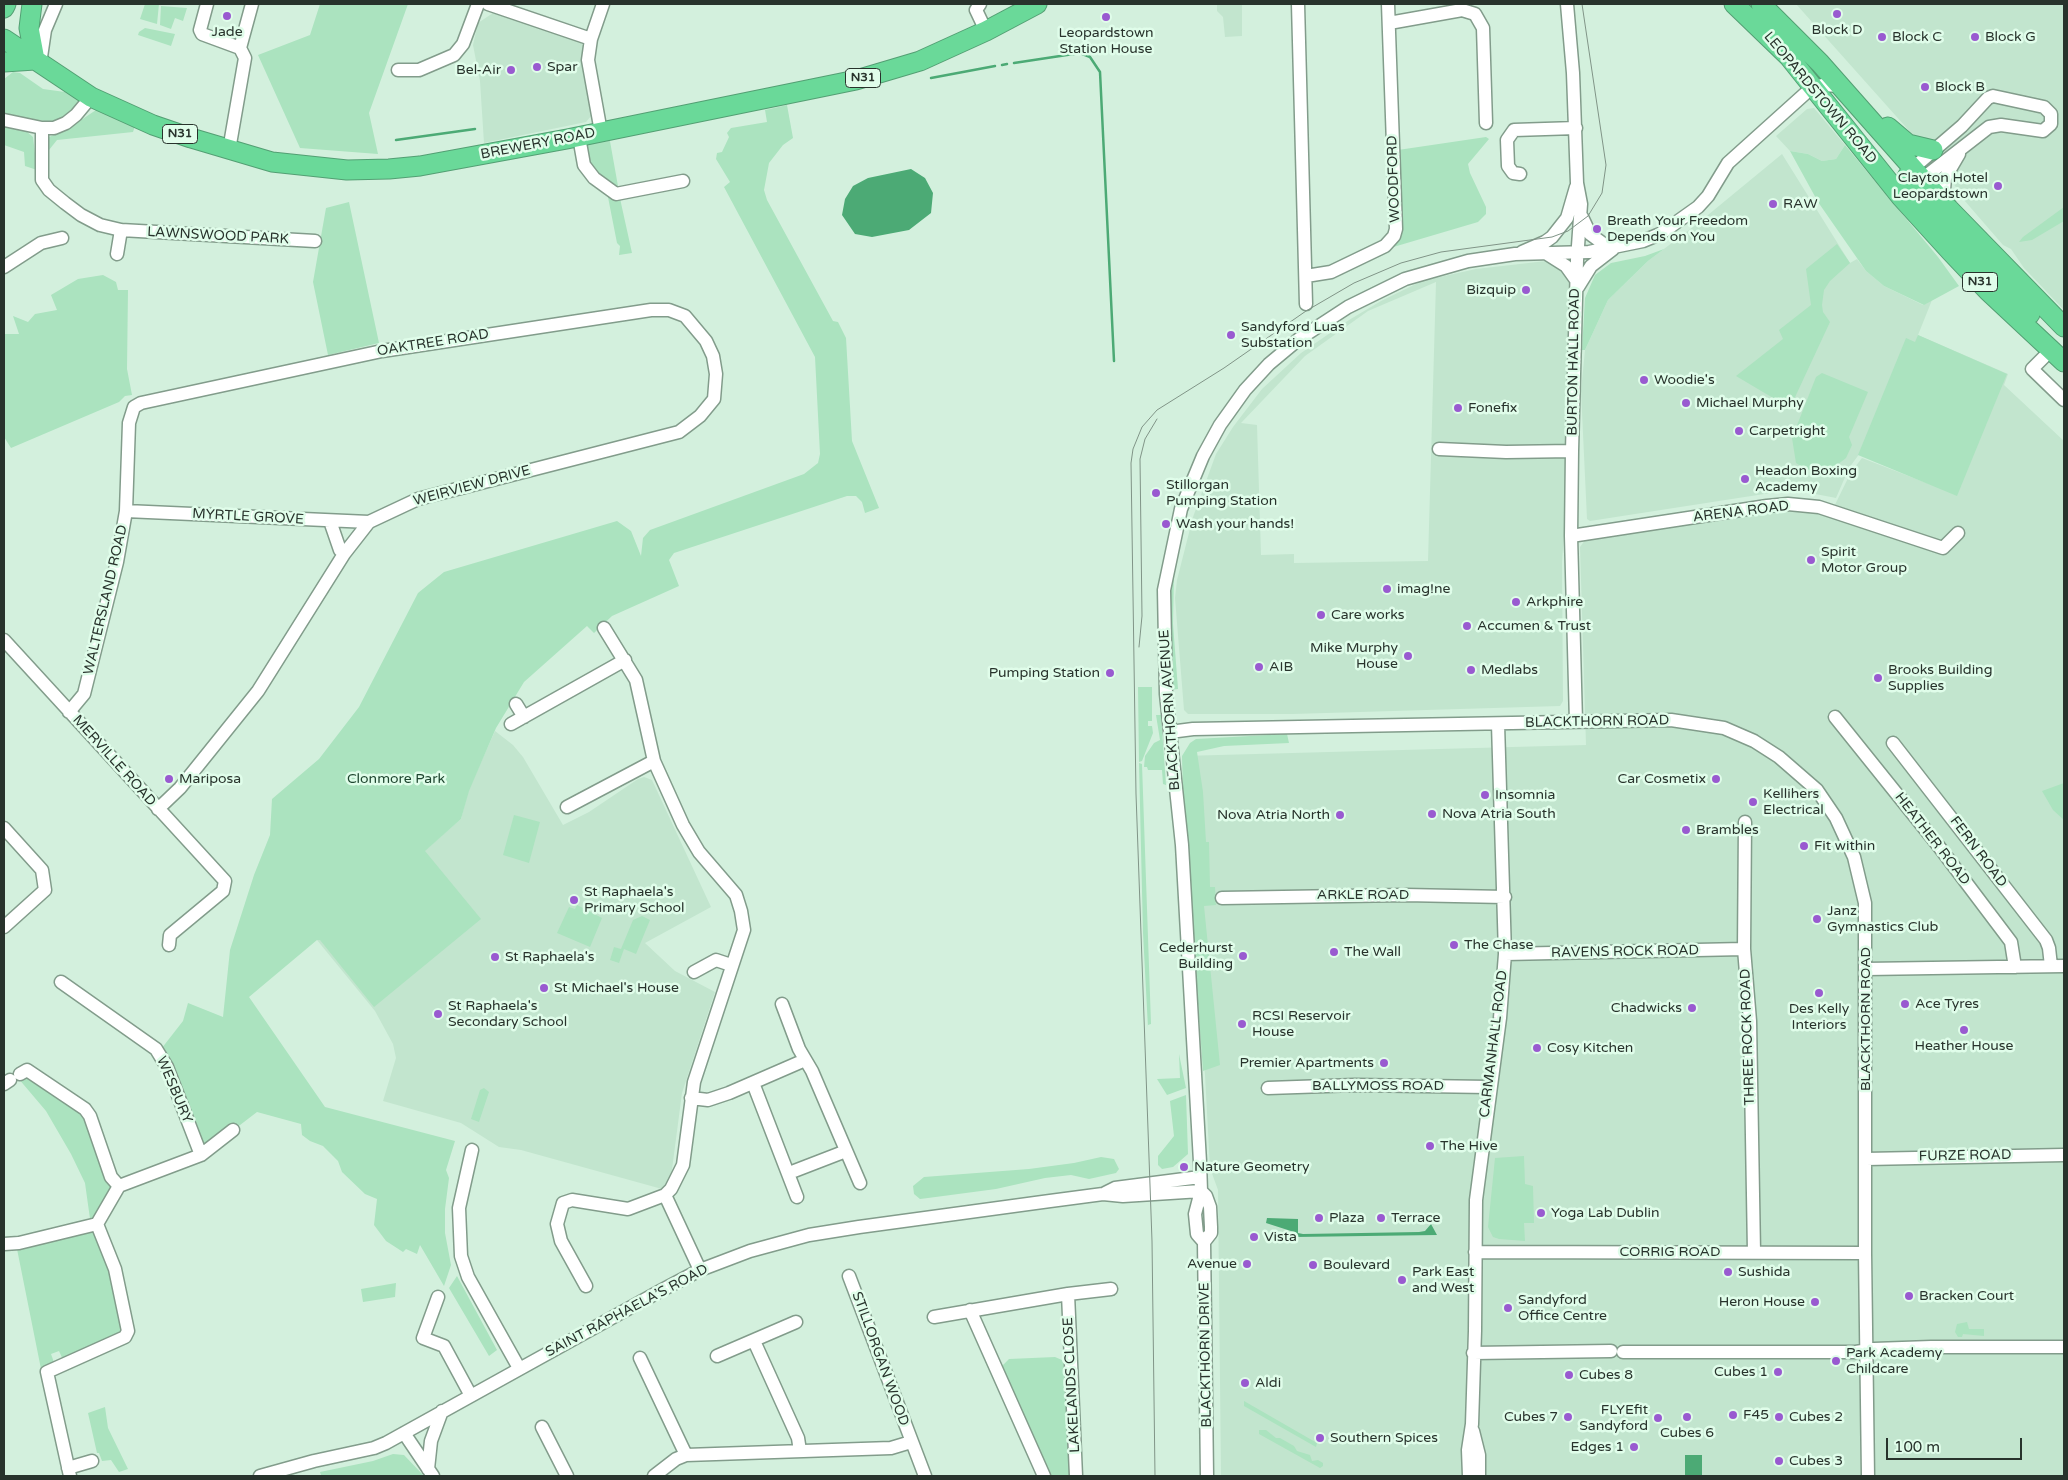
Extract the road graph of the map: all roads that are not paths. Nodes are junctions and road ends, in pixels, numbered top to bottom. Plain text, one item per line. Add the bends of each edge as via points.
1 (6, 4) edge
2 (31, 4) edge
3 (56, 4) edge
4 (207, 4) edge
5 (252, 4) edge
6 (478, 4) edge
7 (488, 4) edge
8 (603, 4) edge
9 (980, 4) edge
10 (1037, 4) edge
11 (1298, 4) edge
12 (1388, 4) edge
13 (1567, 4) edge
14 (1734, 4) edge
15 (1761, 4) edge
16 (4, 8) edge
17 (1389, 22) junction
18 (986, 31) junction
19 (591, 39) junction
20 (4, 40) edge
21 (240, 48) junction
22 (4, 62) edge
23 (38, 62) junction
24 (398, 70) dead end
25 (1840, 86) junction
26 (1814, 87) junction
27 (91, 97) junction
28 (1976, 110) junction
29 (4, 120) edge
30 (1486, 123) dead end
31 (1990, 127) junction
32 (42, 128) junction
33 (1576, 128) junction
34 (601, 132) junction
35 (579, 137) junction
36 (1966, 144) junction
37 (229, 150) junction
38 (1933, 150) junction
39 (1520, 174) dead end
40 (683, 181) dead end
41 (1911, 183) junction
42 (1577, 184) junction
43 (1949, 209) junction
44 (1581, 212) junction
45 (121, 230) junction
46 (62, 238) dead end
47 (315, 241) dead end
48 (1614, 248) junction
49 (1578, 252) junction
50 (117, 254) dead end
51 (1515, 254) junction
52 (1547, 254) junction
53 (4, 267) edge
54 (1306, 276) junction
55 (1576, 284) junction
56 (1306, 304) dead end
57 (2064, 327) edge
58 (2060, 354) edge
59 (716, 374) joint
60 (2064, 400) edge
61 (129, 423) joint
62 (1439, 449) dead end
63 (1572, 451) junction
64 (126, 511) junction
65 (330, 521) junction
66 (369, 522) junction
67 (1958, 533) dead end
68 (1571, 536) junction
69 (344, 554) junction
70 (603, 629) dead end
71 (4, 640) edge
72 (625, 660) junction
73 (516, 704) dead end
74 (69, 712) junction
75 (1835, 717) dead end
76 (524, 718) junction
77 (1576, 722) junction
78 (511, 724) dead end
79 (1498, 724) junction
80 (1170, 732) junction
81 (1893, 742) dead end
82 (654, 761) junction
83 (567, 807) dead end
84 (158, 809) junction
85 (1745, 822) dead end
86 (4, 828) edge
87 (1505, 897) junction
88 (1222, 898) dead end
89 (4, 927) edge
90 (169, 945) dead end
91 (1744, 949) junction
92 (1505, 954) junction
93 (732, 965) junction
94 (2058, 966) edge
95 (2015, 967) junction
96 (1866, 969) junction
97 (694, 972) dead end
98 (61, 982) dead end
99 (782, 1004) dead end
100 (805, 1060) junction
101 (11, 1079) edge
102 (753, 1083) junction
103 (1489, 1086) junction
104 (1268, 1088) dead end
105 (691, 1098) junction
106 (233, 1130) dead end
107 (472, 1150) dead end
108 (846, 1151) junction
109 (2064, 1155) edge
110 (201, 1156) junction
111 (1866, 1159) junction
112 (789, 1173) junction
113 (1200, 1177) junction
114 (860, 1183) dead end
115 (119, 1186) junction
116 (1201, 1190) junction
117 (1102, 1194) junction
118 (665, 1195) junction
119 (797, 1197) dead end
120 (98, 1224) junction
121 (4, 1244) edge
122 (1475, 1252) junction
123 (1754, 1252) junction
124 (1865, 1253) junction
125 (700, 1270) junction
126 (849, 1276) dead end
127 (586, 1286) dead end
128 (1111, 1289) dead end
129 (1068, 1294) junction
130 (438, 1297) dead end
131 (970, 1310) junction
132 (934, 1316) dead end
133 (796, 1322) dead end
134 (754, 1340) junction
135 (2064, 1348) edge
136 (1866, 1350) junction
137 (1473, 1353) junction
138 (717, 1356) dead end
139 (640, 1358) dead end
140 (519, 1368) junction
141 (470, 1394) junction
142 (442, 1411) junction
143 (1472, 1424) junction
144 (542, 1427) dead end
145 (404, 1433) junction
146 (910, 1442) junction
147 (800, 1451) junction
148 (686, 1455) junction
149 (92, 1461) dead end
150 (69, 1472) edge
151 (431, 1472) edge
152 (1209, 1474) edge
153 (260, 1476) edge
154 (567, 1476) edge
155 (654, 1476) edge
156 (925, 1476) edge
157 (1044, 1476) edge
158 (1076, 1476) edge
159 (1469, 1476) edge
160 (1479, 1476) edge
161 (1868, 1476) edge

1 - 16 highway
2 - 20 highway
2 - 23 highway via 29,28
3 - 23 street via 45,30
4 - 21 street via 200,30 202,34
5 - 21 street
6 - 24 street via 463,44 454,55 419,70
7 - 19 street
8 - 19 street
9 - 18 street via 976,10
10 - 18 highway, BREWERY ROAD / N31
11 - 54 street
12 - 17 street, WOODFORD
13 - 33 street, BURTON HALL ROAD
14 - 26 highway, LEOPARDSTOWN ROAD / N31 via 1770,37
15 - 25 highway, LEOPARDSTOWN ROAD / N31
17 - 30 street via 1462,10 1475,14 1483,28
17 - 54 street, WOODFORD via 1394,236 1385,246 1331,272
18 - 34 highway, BREWERY ROAD / N31 via 920,61 856,80
19 - 34 street via 588,60
20 - 23 highway, BREWERY ROAD / N31
21 - 37 street via 244,58
22 - 23 highway
23 - 27 highway, BREWERY ROAD / N31
25 - 26 street
25 - 38 highway via 1860,97 1908,144
25 - 41 highway, LEOPARDSTOWN ROAD / N31
26 - 41 highway, LEOPARDSTOWN ROAD / N31
26 - 48 street, BLACKTHORN AVENUE via 1728,163 1708,196 1693,211 1660,234
27 - 32 street via 84,108 66,123
27 - 37 highway, BREWERY ROAD / N31 via 153,125
28 - 31 street
28 - 31 street via 1993,96 2044,107 2052,117 2049,127 2041,131 2001,125
28 - 38 street
29 - 32 street
31 - 36 street
32 - 45 street, LAWNSWOOD PARK via 42,180 49,190 81,215 100,225
33 - 39 street via 1514,130 1507,140 1508,166
33 - 42 street, BURTON HALL ROAD
34 - 35 highway, BREWERY ROAD / N31
35 - 37 highway, BREWERY ROAD / N31 via 441,163 388,169 346,170 272,162
35 - 40 street via 584,165 594,178 616,194
36 - 41 street
36 - 43 street via 1945,178
38 - 41 street
41 - 43 highway, LEOPARDSTOWN ROAD / N31
41 - 58 highway, LEOPARDSTOWN ROAD / N31 via 1974,276
42 - 44 street, BURTON HALL ROAD
42 - 51 street, BLACKTHORN AVENUE via 1567,218 1552,237
43 - 57 highway, LEOPARDSTOWN ROAD / N31
44 - 48 street via 1590,234
44 - 49 street, BURTON HALL ROAD
45 - 47 street, LAWNSWOOD PARK
45 - 50 street
46 - 53 street via 41,243
48 - 49 street, BLACKTHORN AVENUE
48 - 55 street via 1591,266
49 - 52 street, BLACKTHORN AVENUE
49 - 55 street, BURTON HALL ROAD
51 - 52 street, BLACKTHORN AVENUE
51 - 80 street, BLACKTHORN AVENUE via 1436,269 1348,306 1287,348 1235,404 1203,456 1181,509 1168,564 1164,627
52 - 55 street via 1566,266
54 - 56 street
55 - 63 street, BURTON HALL ROAD
58 - 60 street via 2032,369
59 - 61 street, OAKTREE ROAD via 706,341 685,316 668,310 651,310 372,353 141,403 134,407
59 - 66 street, WEIRVIEW DRIVE via 714,399 700,416 679,432 418,499
61 - 64 street, WALTERSLAND ROAD
62 - 63 street
63 - 68 street, BURTON HALL ROAD
64 - 65 street, MYRTLE GROVE
64 - 74 street, WALTERSLAND ROAD via 117,562 84,694
65 - 66 street, MYRTLE GROVE
65 - 69 street
66 - 69 street, WEIRVIEW DRIVE
67 - 68 street, ARENA ROAD via 1943,548 1819,507 1788,504
68 - 77 street, BURTON HALL ROAD
69 - 84 street, WEIRVIEW DRIVE via 258,691 180,788
70 - 72 street
71 - 74 street, MERVILLE ROAD
72 - 76 street
72 - 82 street via 642,696
73 - 76 street
74 - 84 street, MERVILLE ROAD
75 - 95 street, HEATHER ROAD via 2011,942
76 - 78 street
77 - 79 street, BLACKTHORN ROAD
77 - 96 street, BLACKTHORN ROAD via 1671,720 1703,723 1754,741 1794,769 1817,790 1836,818 1854,857 1865,903
79 - 80 street, BLACKTHORN ROAD
79 - 87 street, CARMANHALL ROAD
80 - 113 street, BLACKTHORN AVENUE via 1182,845
81 - 94 street, FERN ROAD via 2046,940
82 - 83 street
82 - 93 street via 699,852 736,895 744,930
84 - 90 street, MERVILLE ROAD via 225,881 223,891 170,935
85 - 91 street, THREE ROCK ROAD
86 - 89 street via 42,870 44,890
87 - 88 street, ARKLE ROAD
87 - 92 street, CARMANHALL ROAD
91 - 92 street, RAVENS ROCK ROAD
91 - 123 street, THREE ROCK ROAD via 1750,1021
92 - 103 street, CARMANHALL ROAD via 1500,1018
93 - 97 street via 716,960
93 - 105 street
94 - 95 street
95 - 96 street
96 - 111 street, BLACKTHORN ROAD
98 - 110 street, WESBURY via 156,1049 167,1067
99 - 100 street
100 - 102 street
100 - 108 street
101 - 115 street via 27,1070 85,1110 111,1177
102 - 105 street via 708,1100
102 - 112 street
103 - 104 street, BALLYMOSS ROAD
103 - 122 street, CARMANHALL ROAD via 1476,1200
105 - 118 street via 683,1166
106 - 110 street
107 - 140 street via 458,1208 460,1256 468,1277
108 - 112 street
108 - 114 street
109 - 111 street, FURZE ROAD
110 - 115 street
111 - 124 street, BLACKTHORN ROAD
112 - 119 street
113 - 116 street, BLACKTHORN DRIVE
113 - 117 street, SAINT RAPHAELA’S ROAD via 1115,1188
115 - 120 street
116 - 117 street, SAINT RAPHAELA’S ROAD via 1129,1196
116 - 152 street, BLACKTHORN DRIVE via 1195,1214 1197,1234 1204,1242
117 - 125 street, SAINT RAPHAELA’S ROAD via 809,1235 750,1251
118 - 125 street
118 - 127 street via 628,1209 572,1200 563,1202 557,1224 561,1241
120 - 121 street
120 - 150 street via 115,1269 128,1331 125,1337 47,1372
122 - 123 street, CORRIG ROAD
122 - 137 street, CARMANHALL ROAD
123 - 124 street, CORRIG ROAD
124 - 136 street, BLACKTHORN ROAD
125 - 140 street, SAINT RAPHAELA’S ROAD
126 - 146 street, STILLORGAN WOOD
128 - 129 street
129 - 131 street
129 - 158 street, LAKELANDS CLOSE
130 - 141 street via 423,1338 444,1346
131 - 132 street
131 - 157 street
133 - 134 street
134 - 138 street
134 - 147 street via 798,1438
135 - 136 street
136 - 137 street
136 - 161 street, BLACKTHORN ROAD
137 - 143 street, CARMANHALL ROAD
139 - 148 street
140 - 141 street, SAINT RAPHAELA’S ROAD
141 - 142 street, SAINT RAPHAELA’S ROAD
142 - 145 street, SAINT RAPHAELA’S ROAD
142 - 151 street via 431,1441
143 - 159 street, CARMANHALL ROAD via 1468,1438
143 - 160 street, CARMANHALL ROAD
144 - 154 street
145 - 151 street
145 - 153 street, SAINT RAPHAELA’S ROAD via 374,1448
146 - 147 street, STILLORGAN WOOD via 891,1448
146 - 156 street, STILLORGAN WOOD
147 - 148 street, STILLORGAN WOOD
148 - 155 street, STILLORGAN WOOD
149 - 150 street

